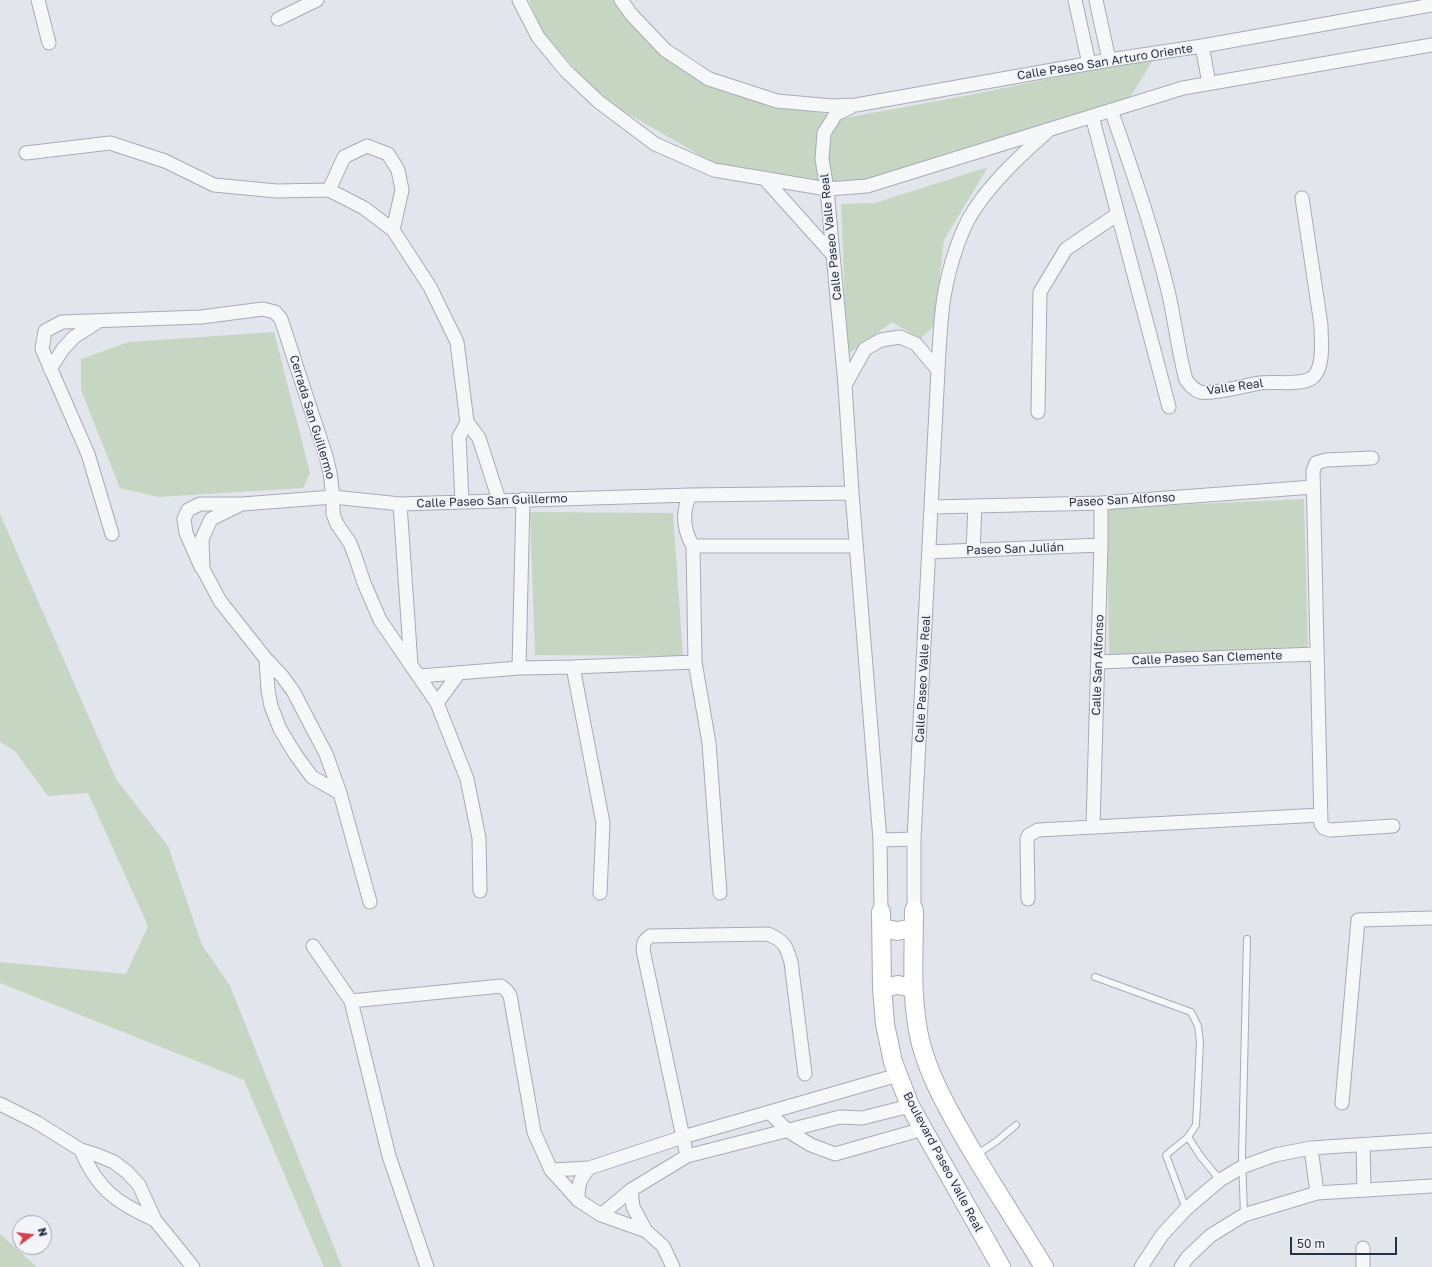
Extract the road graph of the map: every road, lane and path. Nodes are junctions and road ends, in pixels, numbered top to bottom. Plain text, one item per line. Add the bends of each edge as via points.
1 (38, 0) edge
2 (314, 0) edge
3 (520, 0) edge
4 (621, 0) edge
5 (1075, 0) edge
6 (1096, 0) edge
7 (1432, 5) edge
8 (278, 19) dead end
9 (49, 43) dead end
10 (1432, 45) edge
11 (1202, 46) junction
12 (1110, 60) junction
13 (1089, 64) junction
14 (1209, 83) junction
15 (856, 105) junction
16 (1111, 110) junction
17 (1092, 116) junction
18 (1052, 128) junction
19 (26, 153) dead end
20 (764, 178) junction
21 (827, 188) junction
22 (329, 190) junction
23 (1302, 198) dead end
24 (1118, 214) junction
25 (393, 230) junction
26 (833, 255) junction
27 (100, 320) junction
28 (50, 369) junction
29 (938, 370) junction
30 (845, 385) junction
31 (1169, 407) dead end
32 (1038, 412) dead end
33 (467, 422) junction
34 (1372, 458) dead end
35 (1313, 487) junction
36 (852, 493) junction
37 (690, 495) junction
38 (333, 497) junction
39 (523, 499) junction
40 (499, 500) junction
41 (462, 502) junction
42 (1101, 503) junction
43 (242, 504) junction
44 (400, 504) junction
45 (975, 506) junction
46 (931, 507) junction
47 (112, 534) dead end
48 (1101, 545) junction
49 (693, 546) junction
50 (856, 546) junction
51 (973, 550) junction
52 (929, 552) junction
53 (203, 569) junction
54 (1317, 654) junction
55 (266, 659) junction
56 (695, 662) junction
57 (1098, 662) junction
58 (411, 665) junction
59 (519, 668) junction
60 (573, 668) junction
61 (459, 672) junction
62 (420, 676) junction
63 (438, 703) junction
64 (340, 793) junction
65 (1321, 815) junction
66 (1093, 826) junction
67 (1393, 826) dead end
68 (914, 839) junction
69 (880, 840) junction
70 (480, 891) dead end
71 (600, 893) dead end
72 (720, 893) dead end
73 (1028, 899) dead end
74 (370, 902) dead end
75 (1432, 918) edge
76 (914, 919) junction
77 (881, 920) junction
78 (1247, 939) dead end
79 (313, 946) dead end
80 (1095, 977) dead end
81 (882, 988) junction
82 (913, 988) junction
83 (351, 1001) junction
84 (805, 1074) dead end
85 (898, 1075) junction
86 (1342, 1103) dead end
87 (0, 1104) edge
88 (910, 1106) junction
89 (769, 1112) junction
90 (1016, 1125) dead end
91 (923, 1129) junction
92 (788, 1131) junction
93 (683, 1137) junction
94 (1188, 1138) junction
95 (1432, 1140) edge
96 (1362, 1145) junction
97 (1311, 1148) junction
98 (81, 1150) junction
99 (687, 1156) junction
100 (974, 1156) junction
101 (1242, 1167) junction
102 (589, 1168) junction
103 (551, 1170) junction
104 (1220, 1180) junction
105 (1432, 1186) edge
106 (631, 1190) junction
107 (1364, 1190) junction
108 (1318, 1194) junction
109 (578, 1200) junction
110 (1186, 1209) junction
111 (1244, 1214) junction
112 (601, 1215) junction
113 (155, 1220) junction
114 (646, 1232) junction
115 (1363, 1248) dead end
116 (193, 1267) edge
117 (426, 1267) edge
118 (673, 1267) edge
119 (1000, 1267) edge
120 (1044, 1267) edge
121 (1141, 1267) edge
122 (1181, 1267) edge
123 (1363, 1267) edge

1 - 9 street
2 - 8 street
3 - 20 street via 538,37 566,70 599,102 655,144 714,170
4 - 15 street, Calle Paseo San Arturo Oriente via 665,50 709,79 777,101 832,106
5 - 13 street
6 - 12 street
7 - 11 street, Calle Paseo San Arturo Oriente
10 - 14 street
11 - 12 street, Calle Paseo San Arturo Oriente
11 - 14 street
12 - 13 street, Calle Paseo San Arturo Oriente
13 - 15 street, Calle Paseo San Arturo Oriente
14 - 16 street via 1183,88
15 - 21 street, Calle Paseo Valle Real via 836,114 824,133 822,160
16 - 17 street
16 - 23 street, Valle Real via 1156,248 1186,380 1199,392 1260,383 1300,382 1312,378 1317,372 1322,346 1321,325
17 - 18 street
17 - 24 street
18 - 21 street via 867,186
18 - 29 street, Calle Paseo Valle Real via 1001,176 974,210 960,238 943,304
19 - 22 street via 110,143 165,161 214,185 277,191
20 - 21 street
20 - 26 street
21 - 26 street, Calle Paseo Valle Real
22 - 25 street via 364,208
22 - 25 street via 344,157 367,146 388,154 398,170 402,190
24 - 31 street
24 - 32 street via 1066,249 1040,292
25 - 33 street via 430,287 457,342
26 - 30 street, Calle Paseo Valle Real
27 - 28 street via 74,337
27 - 28 street via 62,322 45,331 42,349
27 - 38 street, Cerrada San Guillermo via 201,317 263,309 275,312 282,319 326,456
28 - 47 street via 88,454
29 - 30 street via 916,344 900,337 881,340 865,349
29 - 46 street, Calle Paseo Valle Real
30 - 36 street, Calle Paseo Valle Real
33 - 40 street via 478,438
33 - 41 street via 458,437
34 - 35 street via 1326,460 1316,463
35 - 42 street, Paseo San Alfonso
35 - 54 street
36 - 37 street, Calle Paseo San Guillermo
36 - 50 street, Calle Paseo Valle Real
37 - 39 street, Calle Paseo San Guillermo
37 - 49 street via 685,505 684,516 689,540
38 - 43 street, Cerrada San Guillermo
38 - 44 street, Calle Paseo San Guillermo
38 - 58 street via 333,514 350,543 380,620
39 - 40 street, Calle Paseo San Guillermo
39 - 59 street
40 - 41 street, Calle Paseo San Guillermo
41 - 44 street, Calle Paseo San Guillermo
42 - 45 street, Paseo San Alfonso
42 - 48 street, Calle San Alfonso
43 - 53 street, Cerrada San Guillermo via 211,519 202,539
43 - 53 street, Cerrada San Guillermo via 200,504 188,510 184,519 186,533
44 - 58 street
45 - 46 street, Paseo San Alfonso
45 - 51 street
46 - 52 street, Calle Paseo Valle Real
48 - 51 street, Paseo San Julián
48 - 57 street, Calle San Alfonso
49 - 50 street
49 - 56 street
50 - 69 street, Calle Paseo Valle Real
51 - 52 street, Paseo San Julián
52 - 68 street, Calle Paseo Valle Real
53 - 55 street via 220,600
54 - 57 street, Calle Paseo San Clemente
54 - 65 street
55 - 64 street via 293,691 326,754
55 - 64 street via 271,706 280,729 312,777
56 - 60 street
56 - 72 street via 709,743
57 - 66 street, Calle San Alfonso
58 - 62 street
59 - 60 street
59 - 61 street
60 - 71 street via 602,823
61 - 62 street
61 - 63 street
62 - 63 street
63 - 70 street via 467,779 479,838
64 - 74 street
65 - 66 street
65 - 67 street via 1324,828 1330,830
66 - 73 street via 1038,830 1029,835 1026,844
68 - 69 street
68 - 76 street, Calle Paseo Valle Real
69 - 77 street, Calle Paseo Valle Real
75 - 86 street via 1358,920
76 - 77 street via 897,931
76 - 82 street, Calle Paseo Valle Real
77 - 81 street, Boulevard Paseo Valle Real
78 - 101 lane
79 - 83 street
80 - 94 lane via 1191,1012 1198,1026 1200,1042 1196,1125
81 - 82 street via 898,985
81 - 85 street, Boulevard Paseo Valle Real via 888,1043
82 - 100 street via 915,1016 930,1071
83 - 103 street via 500,986 506,990 510,995 534,1132
83 - 117 street via 389,1156
84 - 93 street via 791,962 787,947 780,939 768,934 650,936 644,942 643,950
85 - 88 street, Boulevard Paseo Valle Real
85 - 89 street
87 - 98 street via 36,1122
88 - 91 street, Boulevard Paseo Valle Real
88 - 92 street via 862,1118 840,1117
89 - 92 street
89 - 93 street
90 - 100 lane
91 - 92 street via 835,1154 811,1145
91 - 119 street, Boulevard Paseo Valle Real
92 - 99 street
93 - 99 street
93 - 102 street
94 - 104 lane
94 - 110 lane via 1166,1155
95 - 96 street
96 - 97 street
96 - 107 street
97 - 101 street via 1275,1155
97 - 108 street
98 - 113 street via 88,1167 114,1198
98 - 113 street via 114,1162 127,1172 139,1185
99 - 106 street
100 - 120 street
101 - 104 street
101 - 111 lane
102 - 103 street
102 - 109 street via 578,1185
103 - 109 street
104 - 110 street
105 - 107 street
106 - 112 street
106 - 114 street via 633,1207
107 - 108 street
108 - 111 street
109 - 112 street
110 - 121 street via 1162,1235
111 - 122 street via 1210,1236
112 - 114 street
113 - 116 street
114 - 118 street via 663,1246
115 - 123 street

